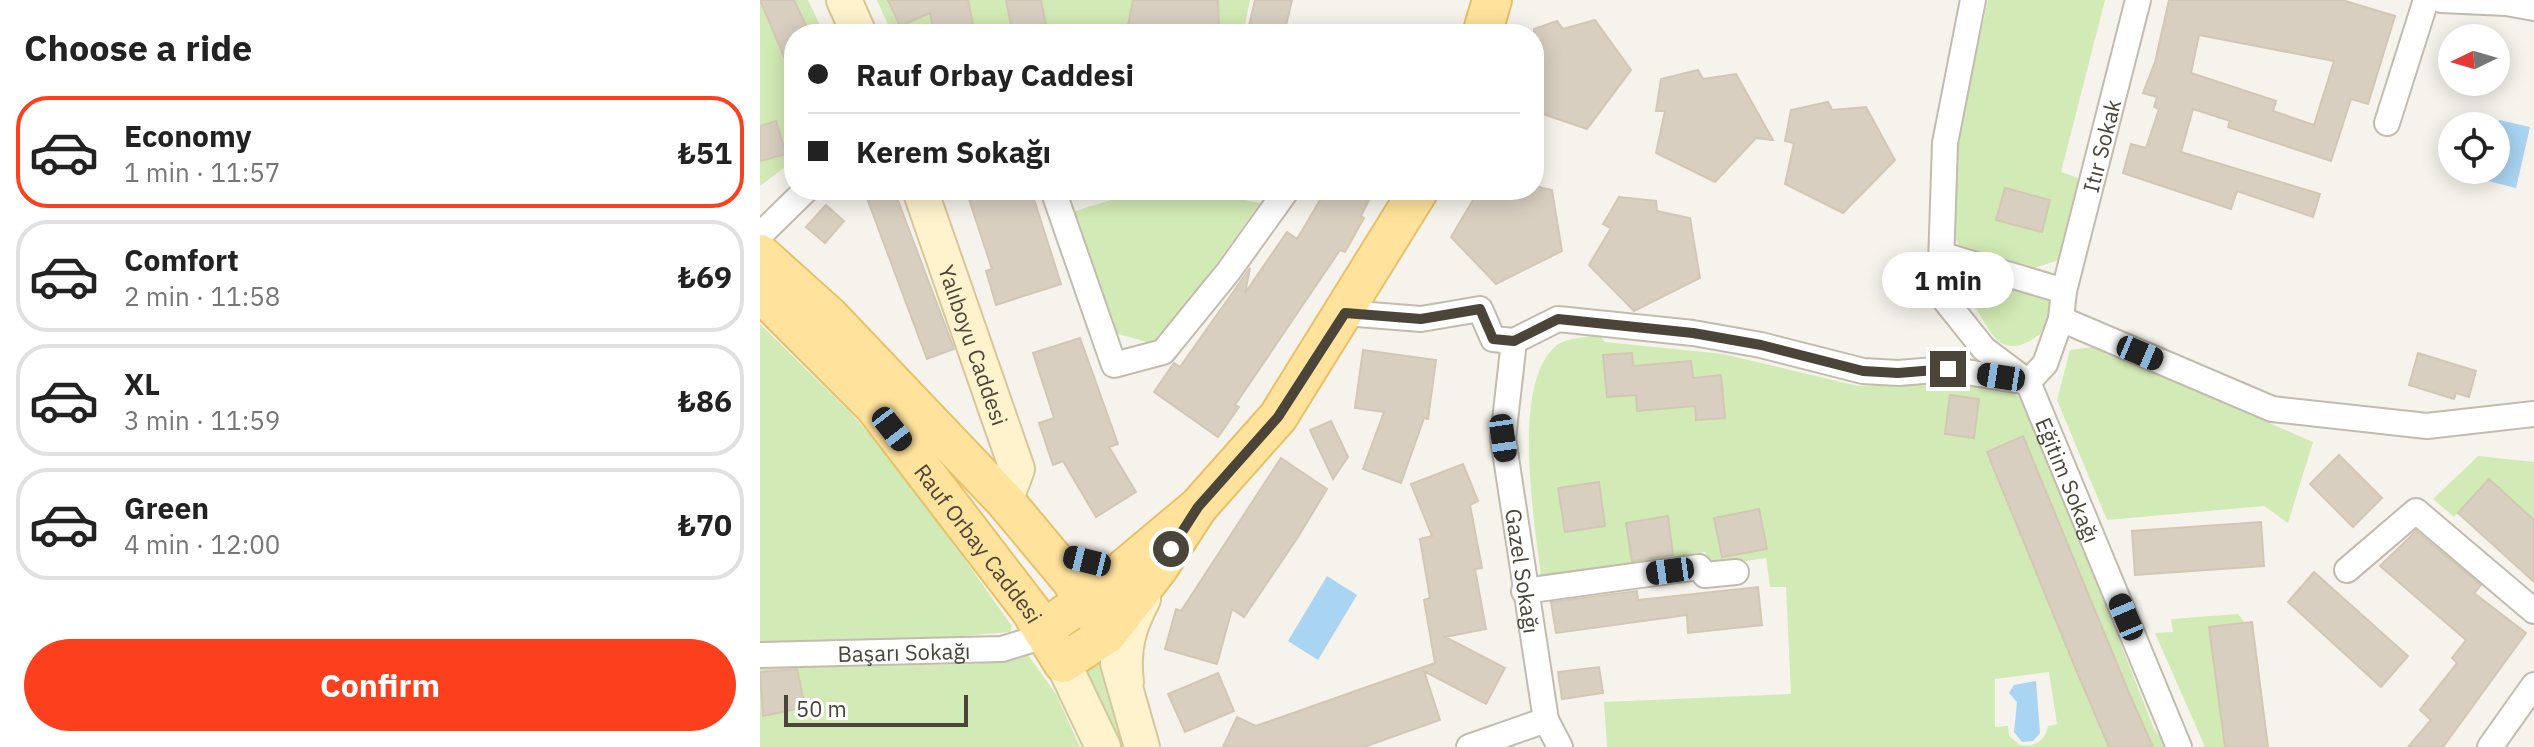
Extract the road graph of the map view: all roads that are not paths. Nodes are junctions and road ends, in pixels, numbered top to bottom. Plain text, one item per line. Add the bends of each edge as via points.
1 (844, 0) edge
2 (1492, 0) edge
3 (1973, 0) edge
4 (2138, 0) edge
5 (2426, 0) edge
6 (2441, 0) edge
7 (2534, 8) edge
8 (855, 24) edge
9 (1485, 24) edge
10 (2387, 123) dead end
11 (796, 200) edge
12 (923, 200) edge
13 (1056, 200) edge
14 (1280, 200) edge
15 (1413, 200) edge
16 (760, 235) edge
17 (760, 254) edge
18 (1943, 255) junction
19 (2064, 291) junction
20 (760, 292) edge
21 (1345, 313) junction
22 (2061, 319) junction
23 (1514, 341) junction
24 (2028, 382) junction
25 (2534, 414) edge
26 (1005, 501) junction
27 (1038, 541) junction
28 (1152, 559) junction
29 (2347, 570) dead end
30 (1736, 572) dead end
31 (1524, 591) junction
32 (1085, 600) junction
33 (2534, 611) edge
34 (1043, 630) junction
35 (1107, 634) junction
36 (760, 655) edge
37 (1063, 663) junction
38 (1126, 682) junction
39 (2534, 685) edge
40 (1546, 720) junction
41 (1103, 747) edge
42 (1142, 747) edge
43 (1469, 747) edge
44 (1560, 747) edge
45 (2179, 747) edge
46 (2490, 747) edge

1 - 8 street
2 - 9 main road
3 - 18 street via 1945,143
4 - 19 street, Itır Sokak
5 - 10 street
6 - 7 street
11 - 16 street
12 - 26 street, Yalıboyu Caddesi via 1017,469
13 - 14 street via 1114,365 1163,352
15 - 21 main road
17 - 26 main road, Rauf Orbay Caddesi via 829,316
18 - 19 street
18 - 24 street via 1940,294 1984,349
19 - 22 street, Itır Sokak
20 - 34 main road, Rauf Orbay Caddesi via 874,406
21 - 23 street via 1421,319 1480,309 1493,339
21 - 28 main road via 1278,417
22 - 24 street, Itır Sokak via 2045,364
22 - 25 street via 2272,409 2427,426
23 - 24 street via 1558,319 1693,333 1863,371 1948,369
23 - 31 street, Gazel Sokağı via 1503,438
24 - 45 street, Eğitim Sokağı
26 - 27 main road, Rauf Orbay Caddesi
27 - 28 main road via 1061,555 1087,561
27 - 32 main road, Rauf Orbay Caddesi
28 - 32 main road
28 - 35 main road
28 - 38 street via 1122,653
29 - 33 street via 2416,511
30 - 31 street via 1705,575 1699,567
31 - 40 street, Gazel Sokağı
32 - 34 main road
32 - 35 main road, Rauf Orbay Caddesi
34 - 36 street, Başarı Sokağı via 1002,649
34 - 37 main road, Rauf Orbay Caddesi
35 - 37 main road
35 - 38 street, Rauf Orbay Caddesi
37 - 41 street, Rauf Orbay Caddesi
38 - 42 street, Rauf Orbay Caddesi
39 - 46 street
40 - 43 street
40 - 44 street, Gazel Sokağı

